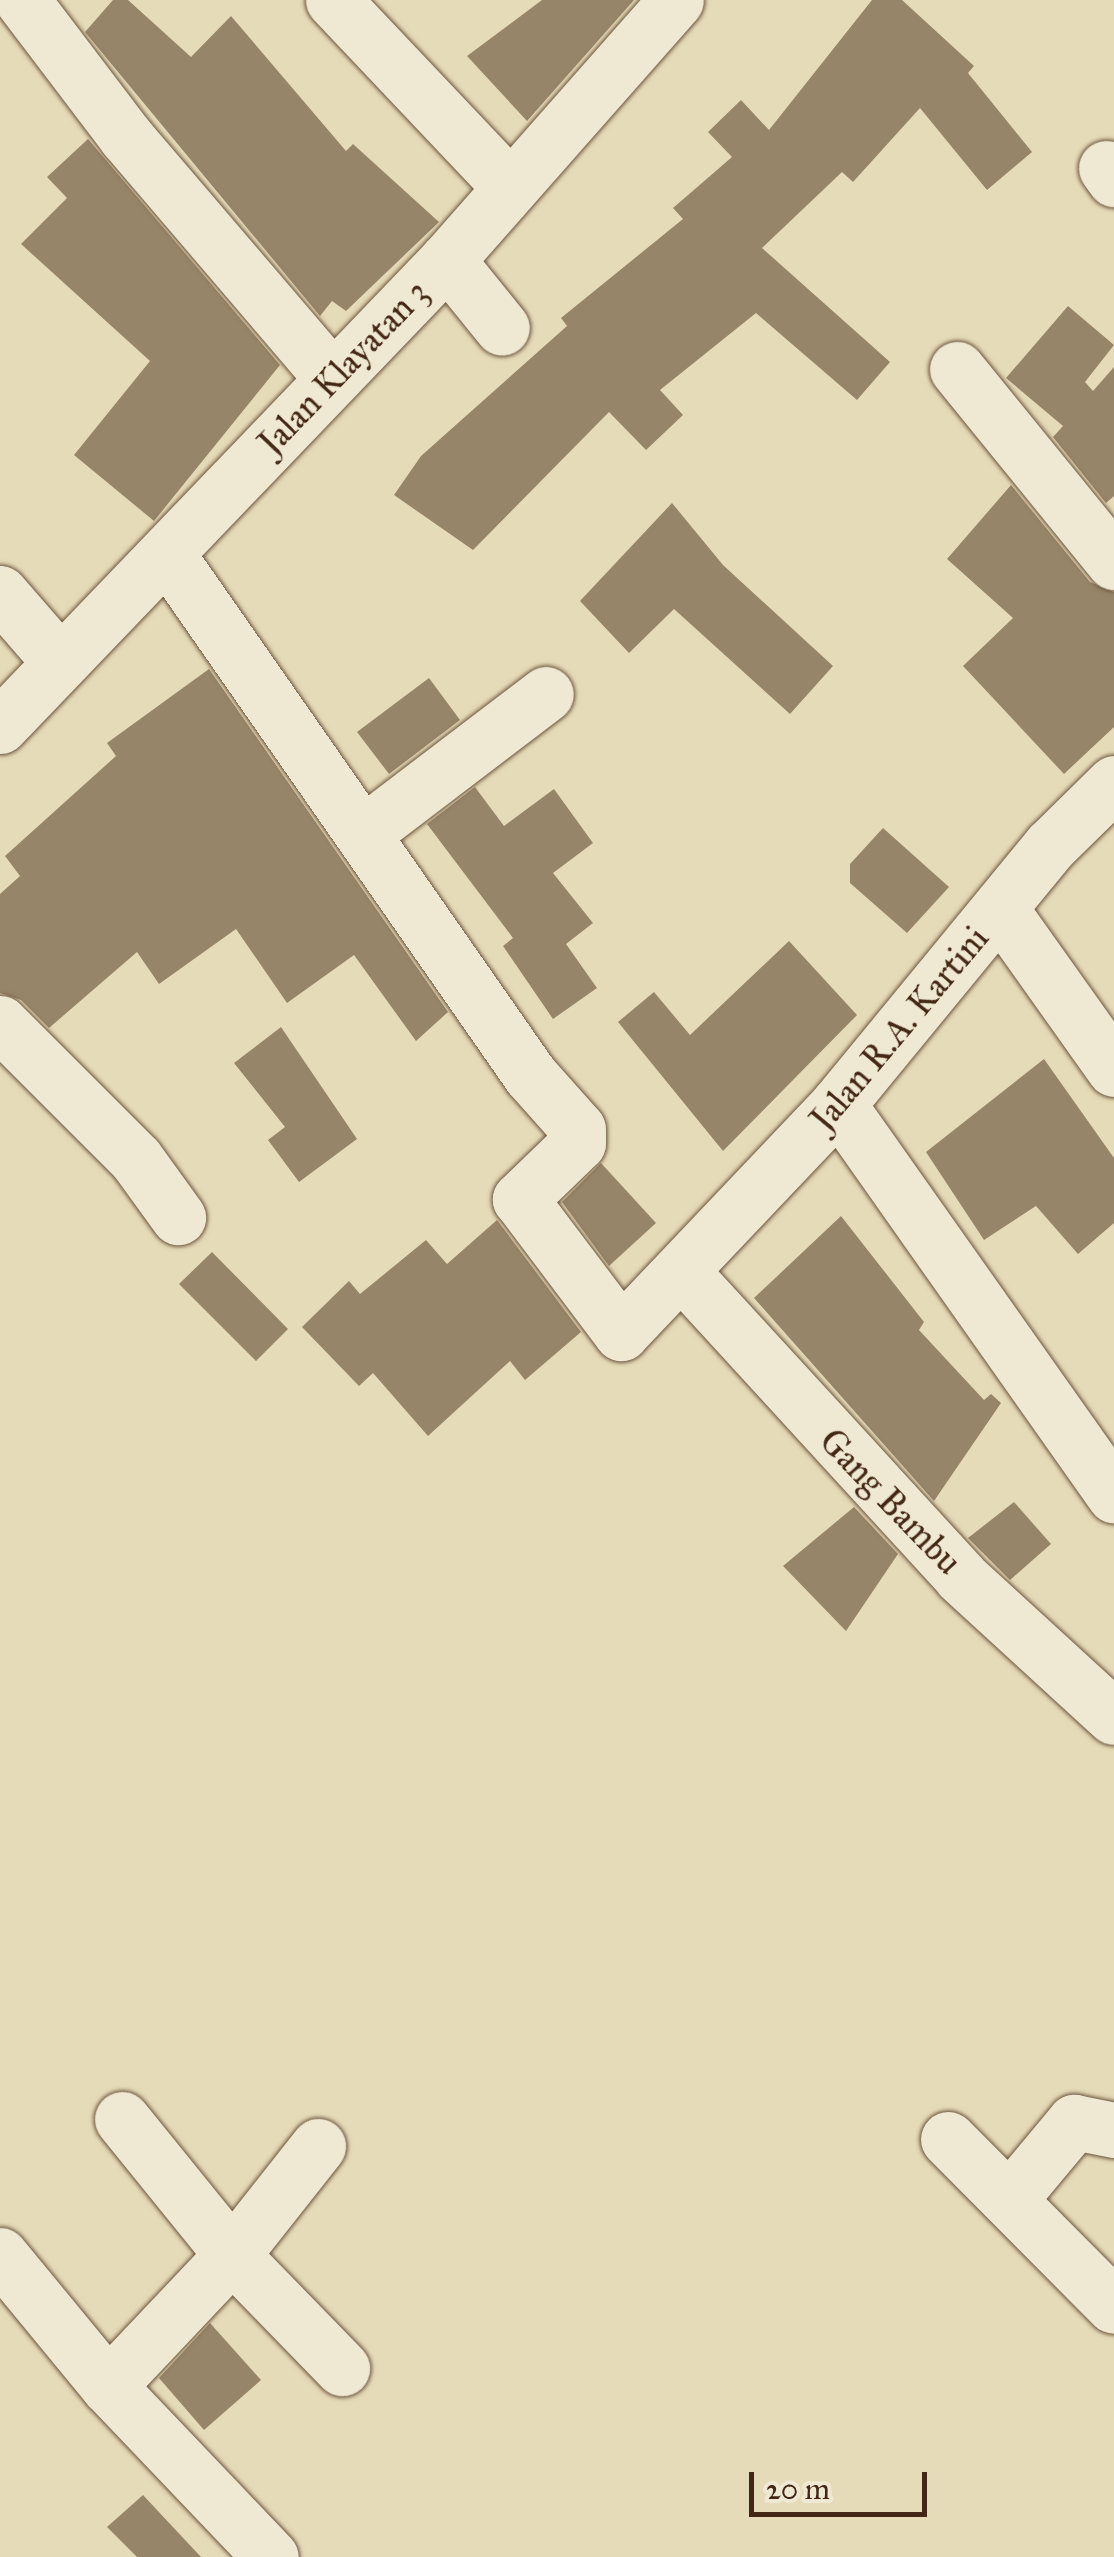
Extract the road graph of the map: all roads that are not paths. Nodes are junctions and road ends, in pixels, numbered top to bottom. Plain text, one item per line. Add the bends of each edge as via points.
1 (22, 0) edge
2 (333, 0) edge
3 (676, 0) edge
4 (510, 187) junction
5 (447, 260) junction
6 (502, 328) dead end
7 (957, 368) dead end
8 (332, 378) junction
9 (167, 554) junction
10 (1114, 562) edge
11 (0, 592) edge
12 (60, 662) junction
13 (546, 694) dead end
14 (0, 726) edge
15 (1114, 783) edge
16 (366, 831) junction
17 (1001, 910) junction
18 (0, 1024) edge
19 (1114, 1069) edge
20 (838, 1104) junction
21 (178, 1217) dead end
22 (682, 1272) junction
23 (1114, 1495) edge
24 (1114, 1717) edge
25 (122, 2119) dead end
26 (1114, 2130) edge
27 (948, 2139) dead end
28 (318, 2146) dead end
29 (1009, 2200) junction
30 (232, 2255) junction
31 (0, 2256) edge
32 (1114, 2306) edge
33 (342, 2368) dead end
34 (108, 2386) junction
35 (271, 2557) edge

1 - 8 street via 126,137
2 - 4 street
3 - 4 street, Jalan Klayatan 3
4 - 5 street, Jalan Klayatan 3
5 - 6 street
5 - 8 street, Jalan Klayatan 3
7 - 10 street
8 - 9 street, Jalan Klayatan 3
9 - 12 street, Jalan Klayatan 3
9 - 16 street
11 - 12 street
12 - 14 street, Jalan Klayatan 3
13 - 16 street
15 - 17 street, Jalan R.A. Kartini
16 - 22 street, Jalan R.A. Kartini via 530,1076 582,1138 520,1200 621,1333
17 - 19 street
17 - 20 street, Jalan R.A. Kartini
18 - 21 street via 136,1159
20 - 22 street, Jalan R.A. Kartini
20 - 23 street
22 - 24 street, Gang Bambu via 960,1577
25 - 30 street
26 - 29 street via 1074,2122
27 - 29 street
28 - 30 street
29 - 32 street
30 - 33 street
30 - 34 street
31 - 34 street
34 - 35 street

